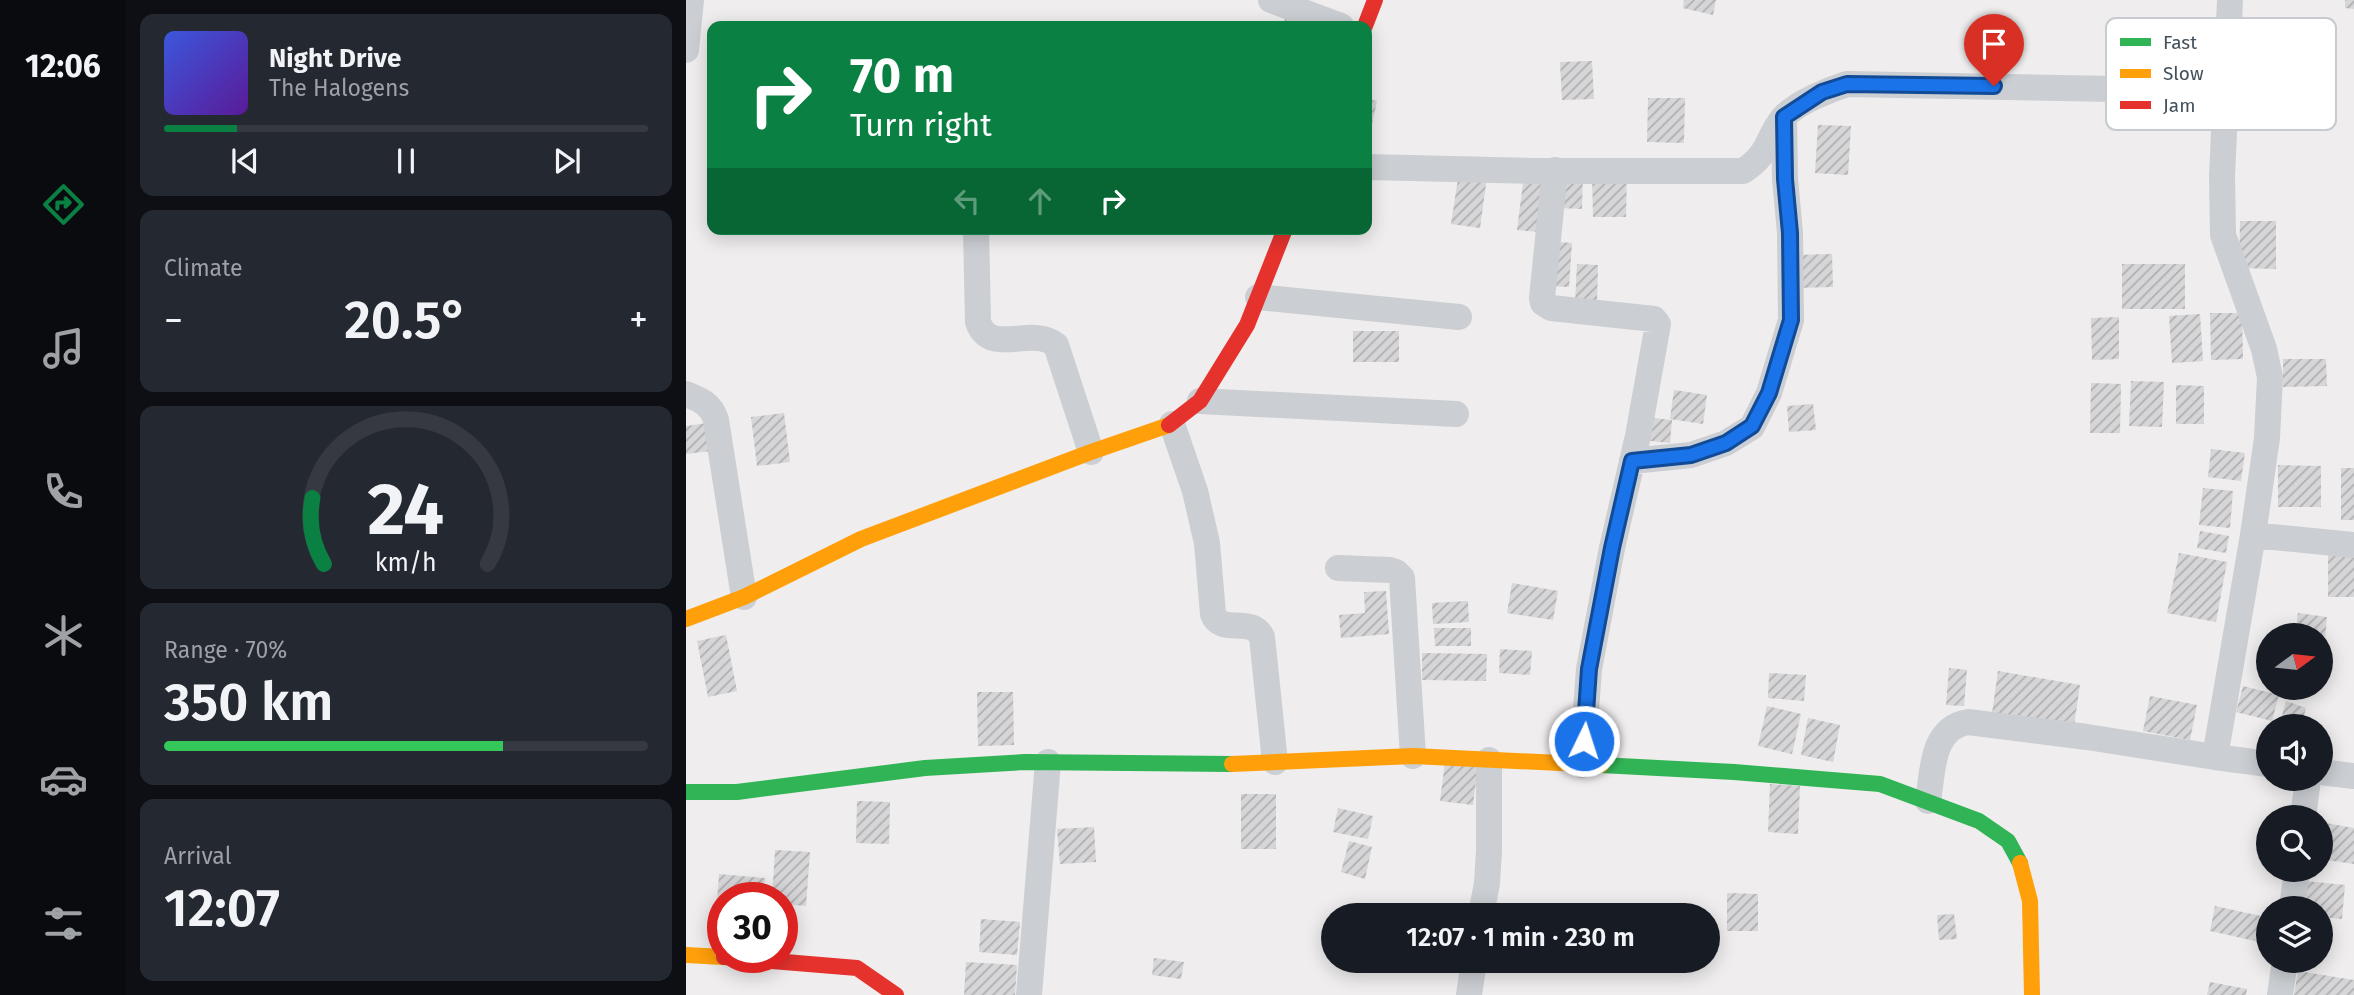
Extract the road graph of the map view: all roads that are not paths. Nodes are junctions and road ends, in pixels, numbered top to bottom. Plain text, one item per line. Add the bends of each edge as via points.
1 (691, 0) edge
2 (1271, 0) edge
3 (1375, 0) edge
4 (2230, 0) edge
5 (2229, 18) edge
6 (1328, 21) edge
7 (1366, 21) edge
8 (686, 50) edge
9 (2106, 88) edge
10 (1784, 117) junction
11 (2224, 130) edge
12 (1372, 167) edge
13 (1555, 170) junction
14 (976, 235) edge
15 (1282, 235) edge
16 (1258, 298) junction
17 (1459, 317) dead end
18 (686, 394) edge
19 (1199, 401) junction
20 (1456, 414) dead end
21 (1172, 424) junction
22 (1091, 452) junction
23 (1632, 461) junction
24 (2253, 534) junction
25 (2354, 545) edge
26 (1338, 568) dead end
27 (744, 597) junction
28 (686, 619) edge
29 (1413, 756) junction
30 (2215, 757) junction
31 (1489, 760) junction
32 (1275, 761) junction
33 (1048, 762) junction
34 (2256, 762) edge
35 (1582, 765) junction
36 (2333, 774) edge
37 (2354, 776) edge
38 (686, 792) edge
39 (1928, 801) junction
40 (1483, 903) edge
41 (686, 955) edge
42 (707, 956) edge
43 (798, 963) edge
44 (1473, 973) edge
45 (2283, 973) edge
46 (896, 995) edge
47 (1029, 995) edge
48 (1469, 995) edge
49 (2032, 995) edge
50 (2280, 995) edge

1 - 8 street
2 - 6 street
3 - 7 street
4 - 5 street
9 - 10 street via 1847,84 1822,92
10 - 13 street via 1765,152 1743,171
10 - 23 street via 1791,320 1769,393 1752,426 1726,443 1691,455
11 - 24 street via 2223,235 2270,377 2267,438
12 - 13 street
13 - 23 street via 1543,303 1550,308 1654,319 1658,324
14 - 22 street via 981,331 993,339 1040,338 1056,345
15 - 16 street
16 - 17 street
16 - 19 street via 1247,325
18 - 27 street via 708,405 716,420
19 - 20 street
19 - 21 street
21 - 22 street
21 - 32 street via 1207,543 1213,614 1222,625 1253,626 1262,637
22 - 27 street via 861,538
23 - 35 street via 1589,669
24 - 25 street
24 - 30 street
26 - 29 street via 1390,570 1402,578
27 - 28 street
29 - 31 street
29 - 32 street
30 - 34 street
30 - 39 street via 2087,737 1954,724 1935,752
31 - 35 street
31 - 40 street via 1489,851
32 - 33 street via 1208,765
33 - 38 street via 925,768 737,792
33 - 47 street
35 - 39 street via 1880,783
36 - 37 street
39 - 49 street via 1979,821 2008,841 2019,859 2029,901
41 - 42 street
43 - 46 street via 857,968
44 - 48 street
45 - 50 street

